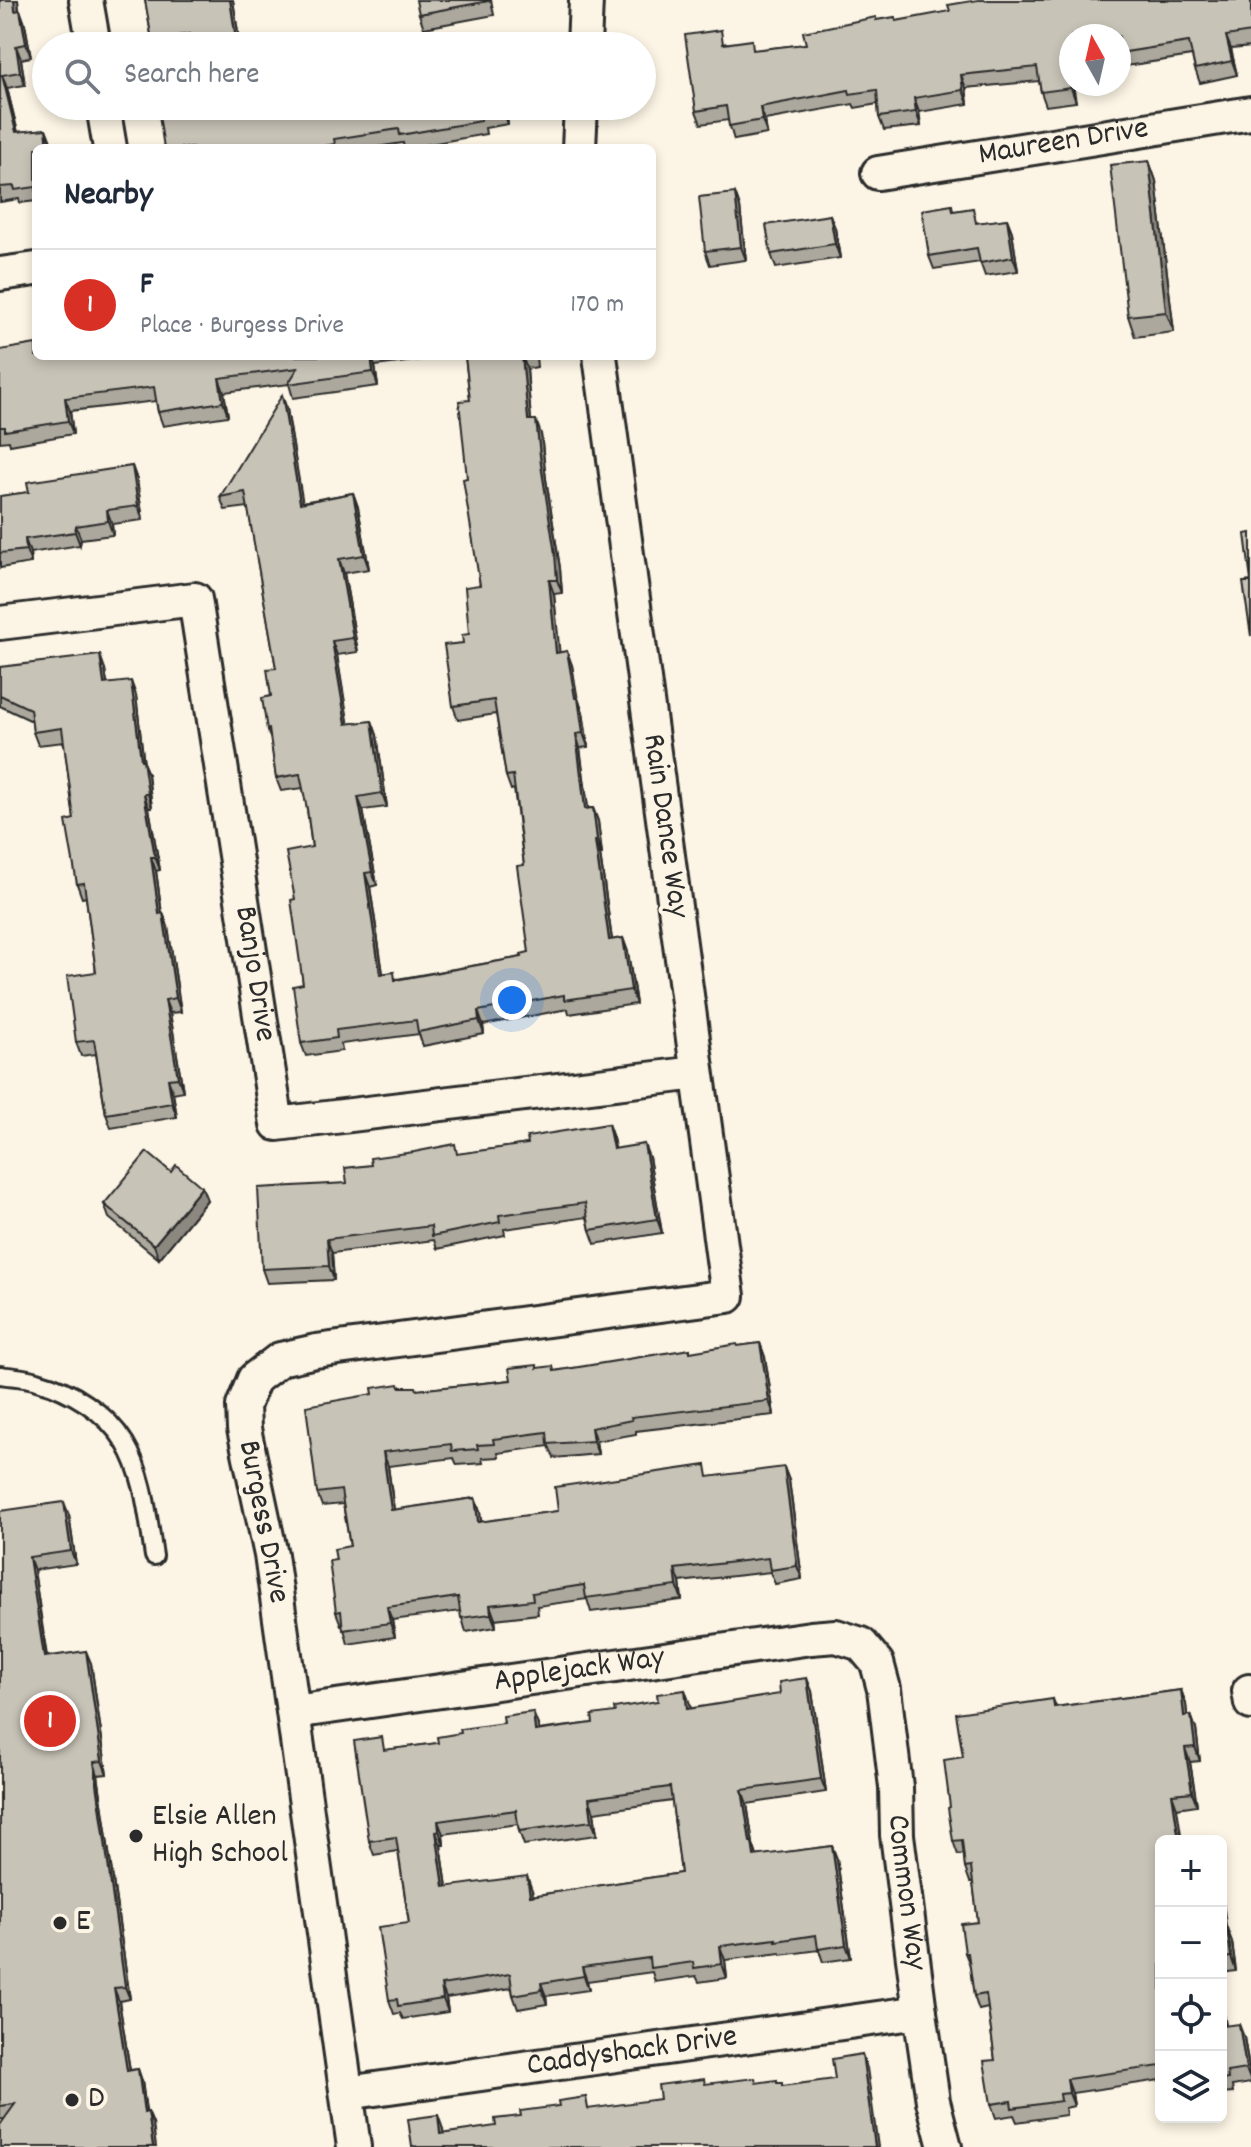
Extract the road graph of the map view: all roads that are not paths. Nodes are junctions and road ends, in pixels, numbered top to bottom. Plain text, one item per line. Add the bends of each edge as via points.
1 (86, 0) edge
2 (586, 0) edge
3 (92, 32) edge
4 (585, 32) edge
5 (1251, 113) edge
6 (105, 120) edge
7 (580, 120) edge
8 (109, 144) edge
9 (579, 144) edge
10 (878, 173) dead end
11 (32, 270) edge
12 (0, 274) edge
13 (601, 360) edge
14 (0, 623) edge
15 (697, 1073) junction
16 (728, 1296) joint
17 (0, 1375) edge
18 (154, 1556) dead end
19 (861, 1644) joint
20 (294, 1712) junction
21 (920, 2012) junction
22 (347, 2093) junction
23 (354, 2147) edge
24 (945, 2147) edge

1 - 3 street
2 - 4 street
5 - 10 street, Maureen Drive
6 - 8 street
7 - 9 street
11 - 12 street
13 - 15 street, Rain Dance Way
14 - 15 street, Banjo Drive via 195,599 277,1124
15 - 16 street, Rain Dance Way
16 - 20 street, Burgess Drive via 316,1351 280,1359 254,1379 243,1406 244,1429 271,1555
17 - 18 lane via 36,1380 74,1395 103,1417 125,1443 137,1472
19 - 20 street, Applejack Way via 836,1636 811,1638
19 - 21 street, Common Way via 877,1663 884,1689
20 - 22 street, Burgess Drive
21 - 22 street, Caddyshack Drive
21 - 24 street, Common Way
22 - 23 street, Burgess Drive

